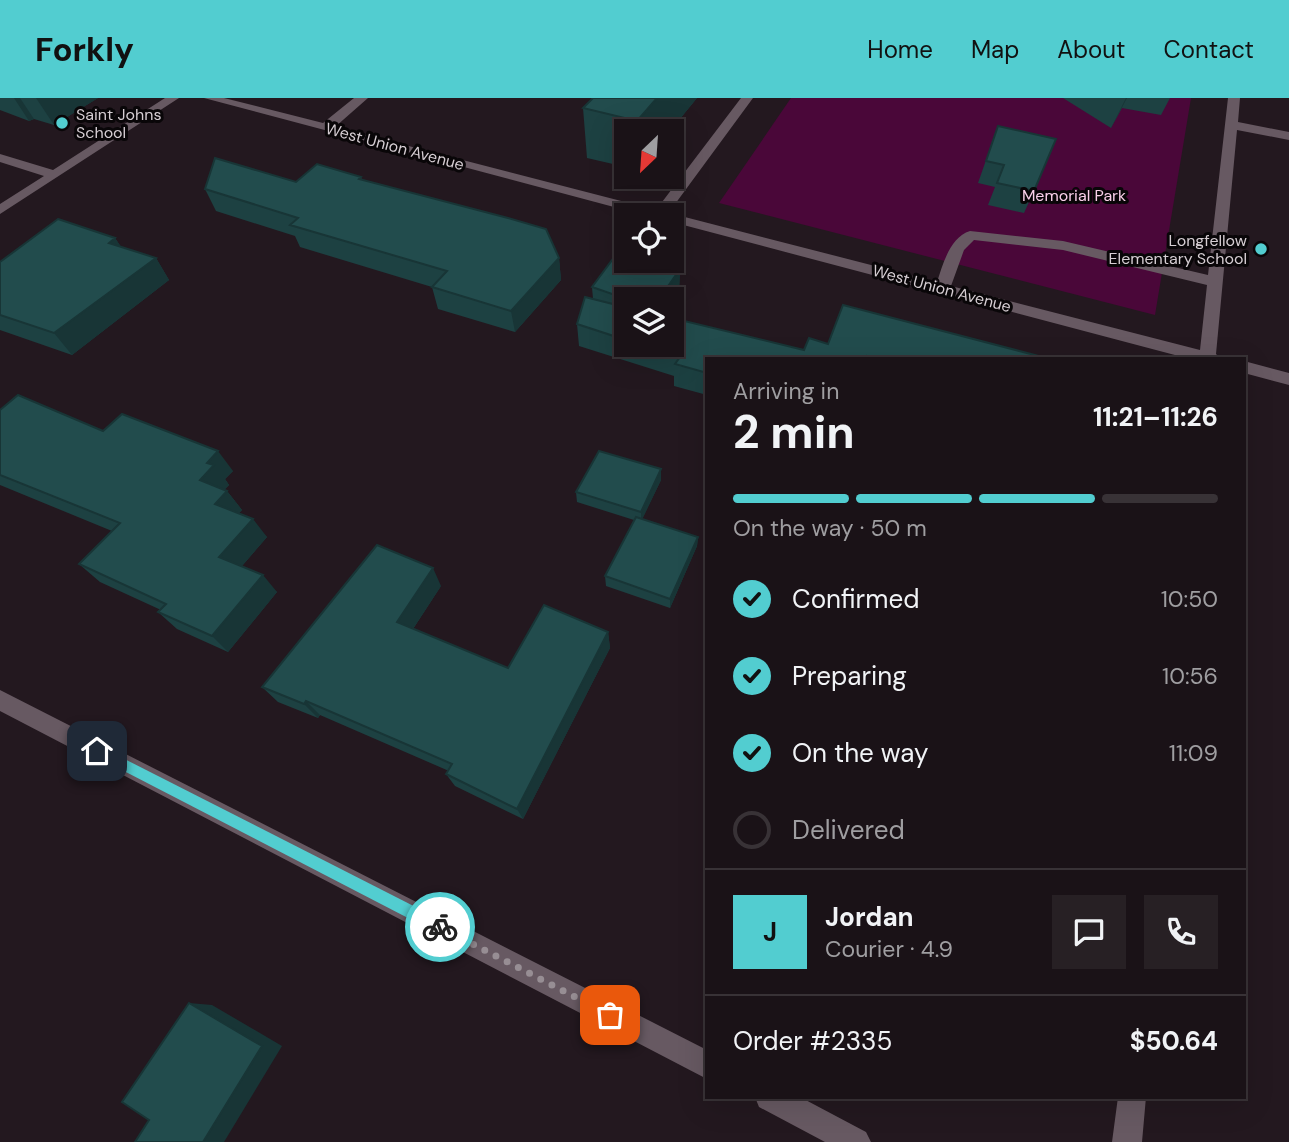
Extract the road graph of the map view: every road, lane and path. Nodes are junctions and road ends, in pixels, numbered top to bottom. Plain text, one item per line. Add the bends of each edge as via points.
1 (173, 98) edge
2 (210, 98) edge
3 (362, 98) edge
4 (747, 98) edge
5 (1234, 98) edge
6 (1231, 125) junction
7 (326, 128) junction
8 (1289, 136) edge
9 (0, 158) edge
10 (55, 175) junction
11 (614, 203) edge
12 (669, 203) edge
13 (0, 211) edge
14 (684, 221) edge
15 (1215, 282) junction
16 (942, 288) junction
17 (1205, 357) edge
18 (1209, 357) edge
19 (1246, 368) edge
20 (1289, 379) edge
21 (0, 701) edge
22 (705, 1064) edge
23 (773, 1099) edge
24 (1132, 1099) edge
25 (856, 1142) edge
26 (1127, 1142) edge

1 - 10 street
2 - 7 street, West Union Avenue
3 - 7 street
4 - 12 street
5 - 6 street
6 - 8 street
6 - 15 street
7 - 11 street, West Union Avenue
9 - 10 street
10 - 13 street
14 - 16 street, West Union Avenue
15 - 16 street via 1062,245 1014,236 970,235 957,249
15 - 18 street
16 - 17 street, West Union Avenue
19 - 20 street
21 - 22 street
23 - 25 street
24 - 26 street

